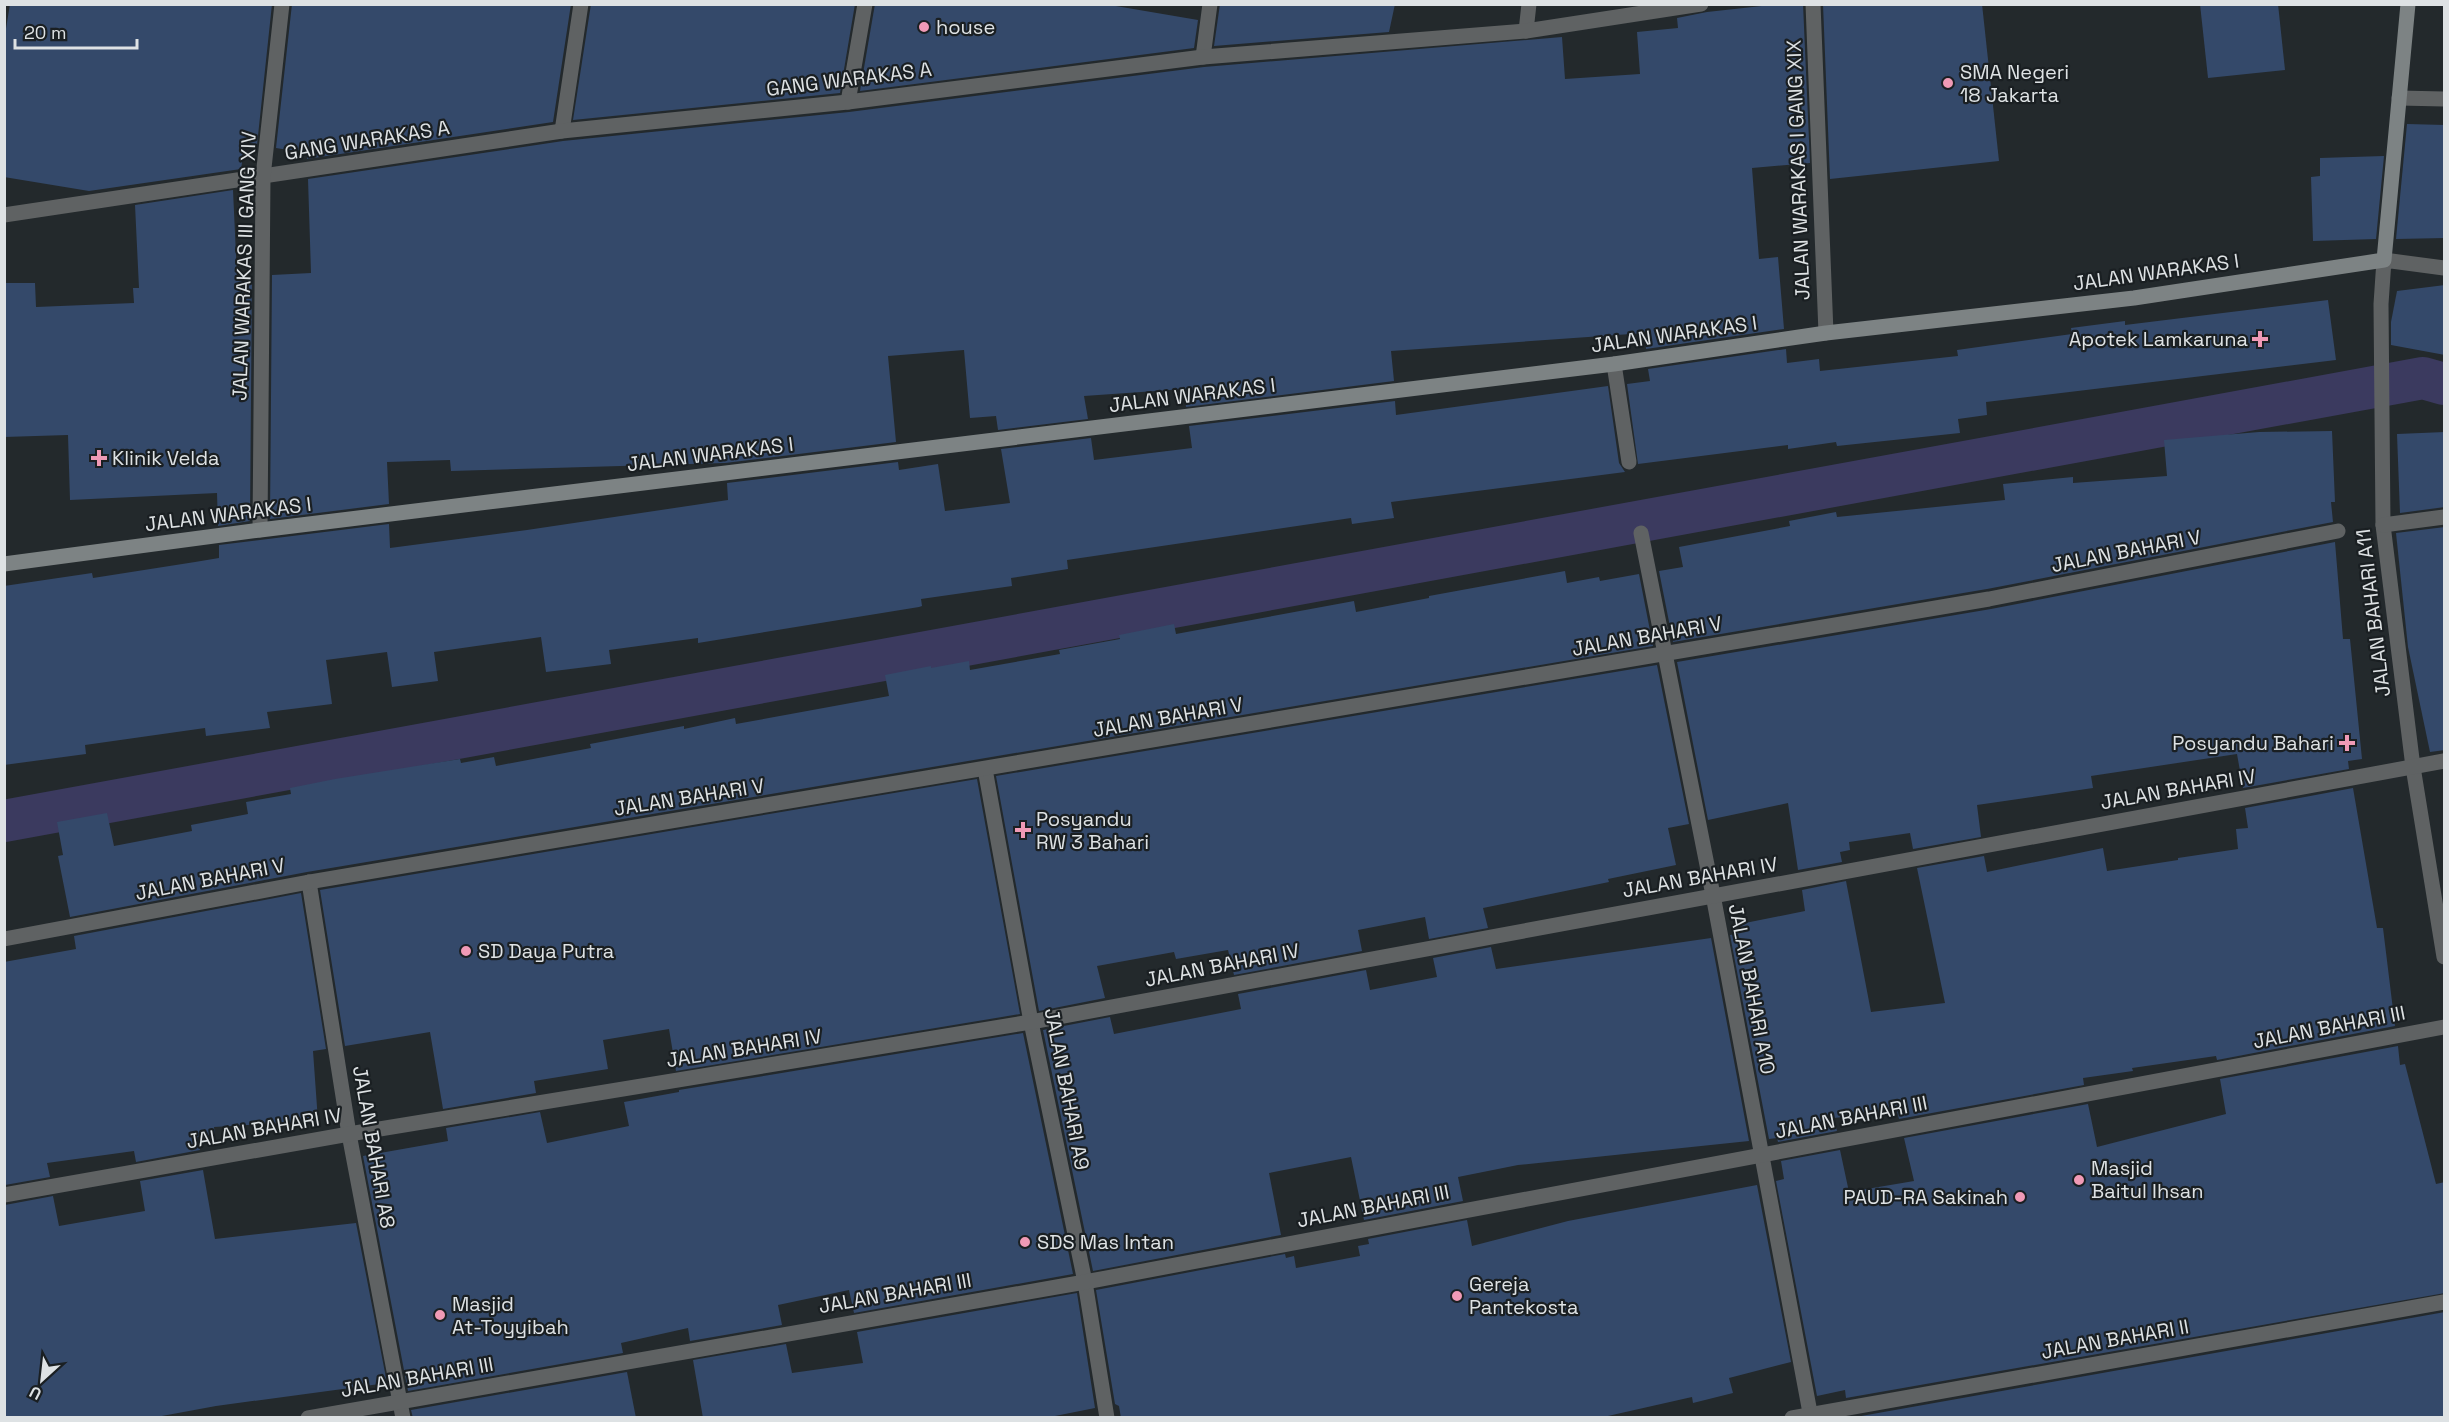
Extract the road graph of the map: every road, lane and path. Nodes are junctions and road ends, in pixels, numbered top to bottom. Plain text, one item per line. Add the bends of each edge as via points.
1 (282, 4) edge
2 (580, 4) edge
3 (865, 4) edge
4 (1210, 4) edge
5 (1529, 4) edge
6 (1701, 4) edge
7 (1813, 4) edge
8 (2408, 4) edge
9 (1526, 31) junction
10 (1203, 57) junction
11 (2399, 98) junction
12 (2445, 99) edge
13 (848, 102) junction
14 (562, 132) junction
15 (263, 177) junction
16 (4, 215) edge
17 (2384, 260) junction
18 (2445, 268) edge
19 (1826, 333) junction
20 (1614, 364) junction
21 (1629, 462) dead end
22 (2445, 517) edge
23 (2382, 525) junction
24 (260, 530) junction
25 (2338, 531) dead end
26 (1641, 533) dead end
27 (4, 564) edge
28 (1666, 654) junction
29 (2445, 760) edge
30 (2413, 767) junction
31 (985, 769) junction
32 (309, 882) junction
33 (1713, 895) junction
34 (4, 939) edge
35 (2445, 957) edge
36 (1031, 1022) junction
37 (2445, 1027) edge
38 (349, 1134) junction
39 (1761, 1155) junction
40 (4, 1195) edge
41 (1084, 1282) junction
42 (2445, 1302) edge
43 (400, 1401) junction
44 (1811, 1416) edge
45 (308, 1418) edge
46 (403, 1418) edge
47 (1107, 1418) edge
48 (1792, 1418) edge

1 - 15 street, JALAN WARAKAS III GANG XIV
2 - 14 street
3 - 13 street
4 - 10 street
5 - 9 street
6 - 9 street, GANG WARAKAS A
7 - 19 street, JALAN WARAKAS I GANG XIX
8 - 11 street
9 - 10 street, GANG WARAKAS A
10 - 13 street, GANG WARAKAS A
11 - 12 street
11 - 17 street
13 - 14 street, GANG WARAKAS A
14 - 15 street, GANG WARAKAS A
15 - 16 street, GANG WARAKAS A
15 - 24 street, JALAN WARAKAS III GANG XIV
17 - 18 street
17 - 19 street, JALAN WARAKAS I via 2134,298
17 - 23 street, JALAN BAHARI A11
19 - 20 street, JALAN WARAKAS I
20 - 21 street
20 - 24 street, JALAN WARAKAS I
22 - 23 street
23 - 30 street, JALAN BAHARI A11
24 - 27 street, JALAN WARAKAS I
25 - 28 street, JALAN BAHARI V via 1989,599
26 - 28 street, JALAN BAHARI A10
28 - 31 street, JALAN BAHARI V
28 - 33 street, JALAN BAHARI A10
29 - 30 street, JALAN BAHARI IV
30 - 33 street, JALAN BAHARI IV
30 - 35 street, JALAN BAHARI A11
31 - 32 street, JALAN BAHARI V
31 - 36 street, JALAN BAHARI A9
32 - 34 street, JALAN BAHARI V
32 - 38 street, JALAN BAHARI A8
33 - 36 street, JALAN BAHARI IV
33 - 39 street, JALAN BAHARI A10
36 - 38 street, JALAN BAHARI IV
36 - 41 street, JALAN BAHARI A9
37 - 39 street, JALAN BAHARI III
38 - 40 street, JALAN BAHARI IV
38 - 43 street, JALAN BAHARI A8
39 - 41 street, JALAN BAHARI III
39 - 44 street, JALAN BAHARI A10
41 - 43 street, JALAN BAHARI III
41 - 47 street, JALAN BAHARI A9
42 - 44 street, JALAN BAHARI II
43 - 45 street, JALAN BAHARI III
43 - 46 street, JALAN BAHARI A8
44 - 48 street, JALAN BAHARI II

